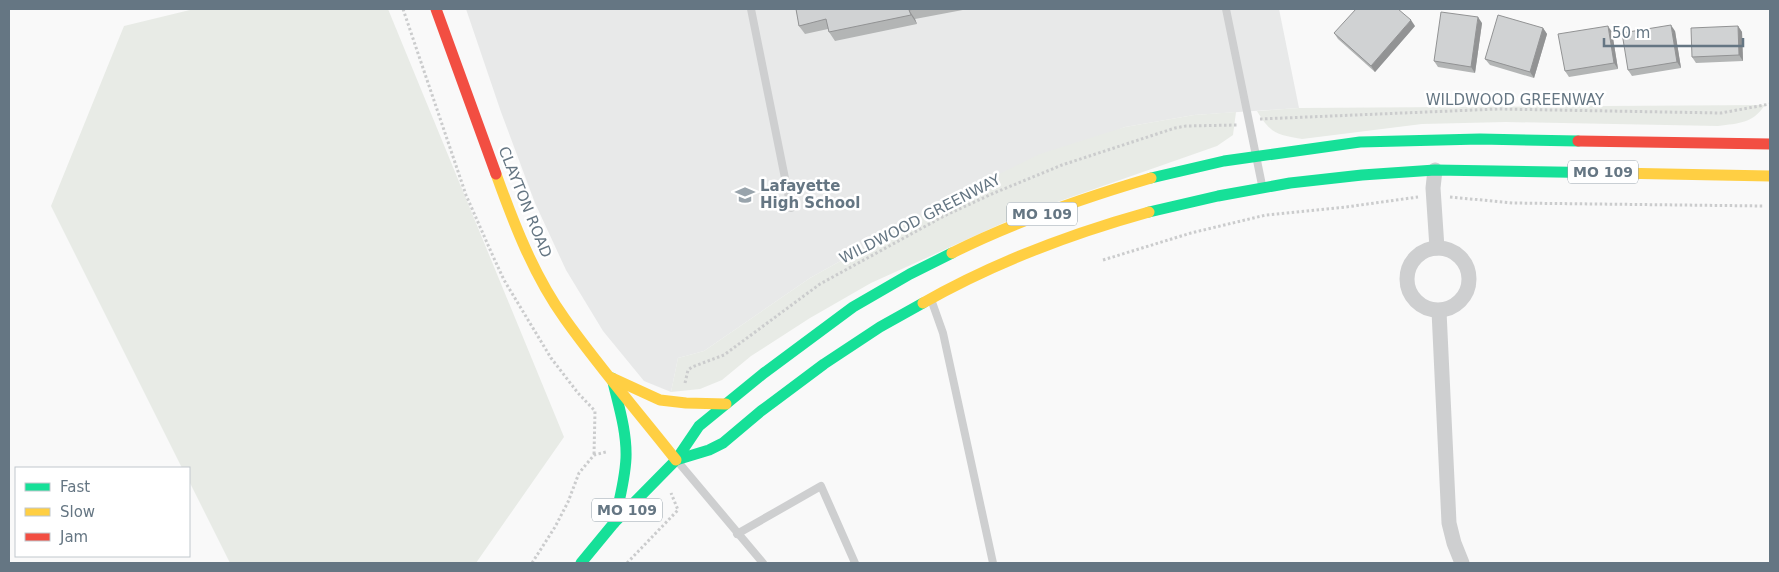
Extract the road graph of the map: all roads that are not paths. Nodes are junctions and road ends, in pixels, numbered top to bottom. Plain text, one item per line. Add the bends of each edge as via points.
1 (436, 9) edge
2 (751, 9) edge
3 (1226, 9) edge
4 (1480, 139) junction
5 (1770, 144) edge
6 (1460, 152) dead end
7 (1256, 155) junction
8 (1448, 161) dead end
9 (1435, 170) junction
10 (1770, 176) edge
11 (1262, 186) junction
12 (791, 208) dead end
13 (1437, 248) junction
14 (931, 298) junction
15 (1439, 311) junction
16 (612, 378) junction
17 (726, 404) junction
18 (676, 460) junction
19 (614, 523) junction
20 (737, 534) junction
21 (581, 563) edge
22 (763, 563) edge
23 (855, 563) edge
24 (993, 563) edge
25 (1462, 563) edge

1 - 16 main road, CLAYTON ROAD via 528,253 564,318
2 - 12 lane
3 - 7 lane
4 - 5 main road, MO 109
4 - 6 main road
4 - 7 main road, MO 109 via 1360,142
7 - 11 lane
7 - 17 main road, MO 109 via 1162,175 1096,194 970,244 853,307
8 - 9 main road
9 - 10 main road, MO 109
9 - 11 main road, MO 109
9 - 13 street via 1432,188
11 - 14 main road, MO 109 via 1158,209 1094,229 1030,252
13 - 15 street via 1416,257 1407,277 1410,291 1418,304
13 - 15 street via 1457,254 1466,264 1470,278 1467,292 1459,303
14 - 18 main road, MO 109 via 823,364 719,445
14 - 24 lane via 943,333
15 - 25 street via 1449,523
16 - 17 main road via 660,400
16 - 18 main road, CLAYTON ROAD
16 - 19 main road via 626,452 624,479
17 - 18 main road, MO 109 via 699,426
18 - 19 main road, MO 109
18 - 20 lane
19 - 21 main road, MO 109
20 - 22 lane
20 - 23 lane via 821,486

